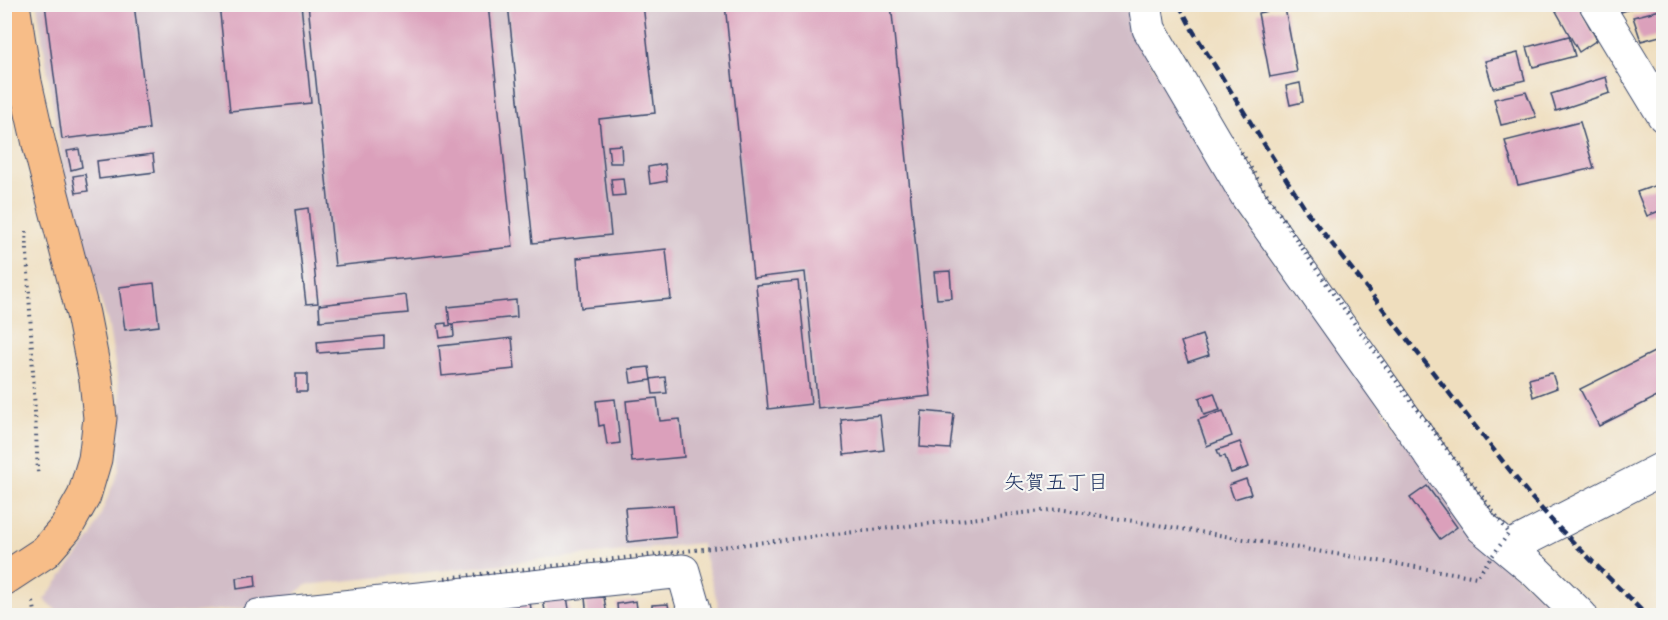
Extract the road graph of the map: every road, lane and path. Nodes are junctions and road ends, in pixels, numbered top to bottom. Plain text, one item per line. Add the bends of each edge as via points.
1 (13, 4) edge
2 (1145, 4) edge
3 (1596, 4) edge
4 (1664, 116) edge
5 (1239, 148) dead end
6 (26, 224) dead end
7 (1664, 468) edge
8 (38, 473) dead end
9 (1508, 548) junction
10 (4, 579) edge
11 (449, 597) edge
12 (33, 602) dead end
13 (36, 615) edge
14 (258, 615) edge
15 (696, 615) edge
16 (1581, 615) edge

1 - 10 highway via 24,82 83,314 100,418 95,459 84,496 66,528 45,552
2 - 9 street via 1149,29 1247,196 1482,527
3 - 4 street
5 - 11 path, bridge via 1269,200 1509,533 1477,577 1059,508
6 - 8 path
7 - 9 street
9 - 16 street
11 - 14 street
11 - 15 street via 683,571
12 - 13 path

